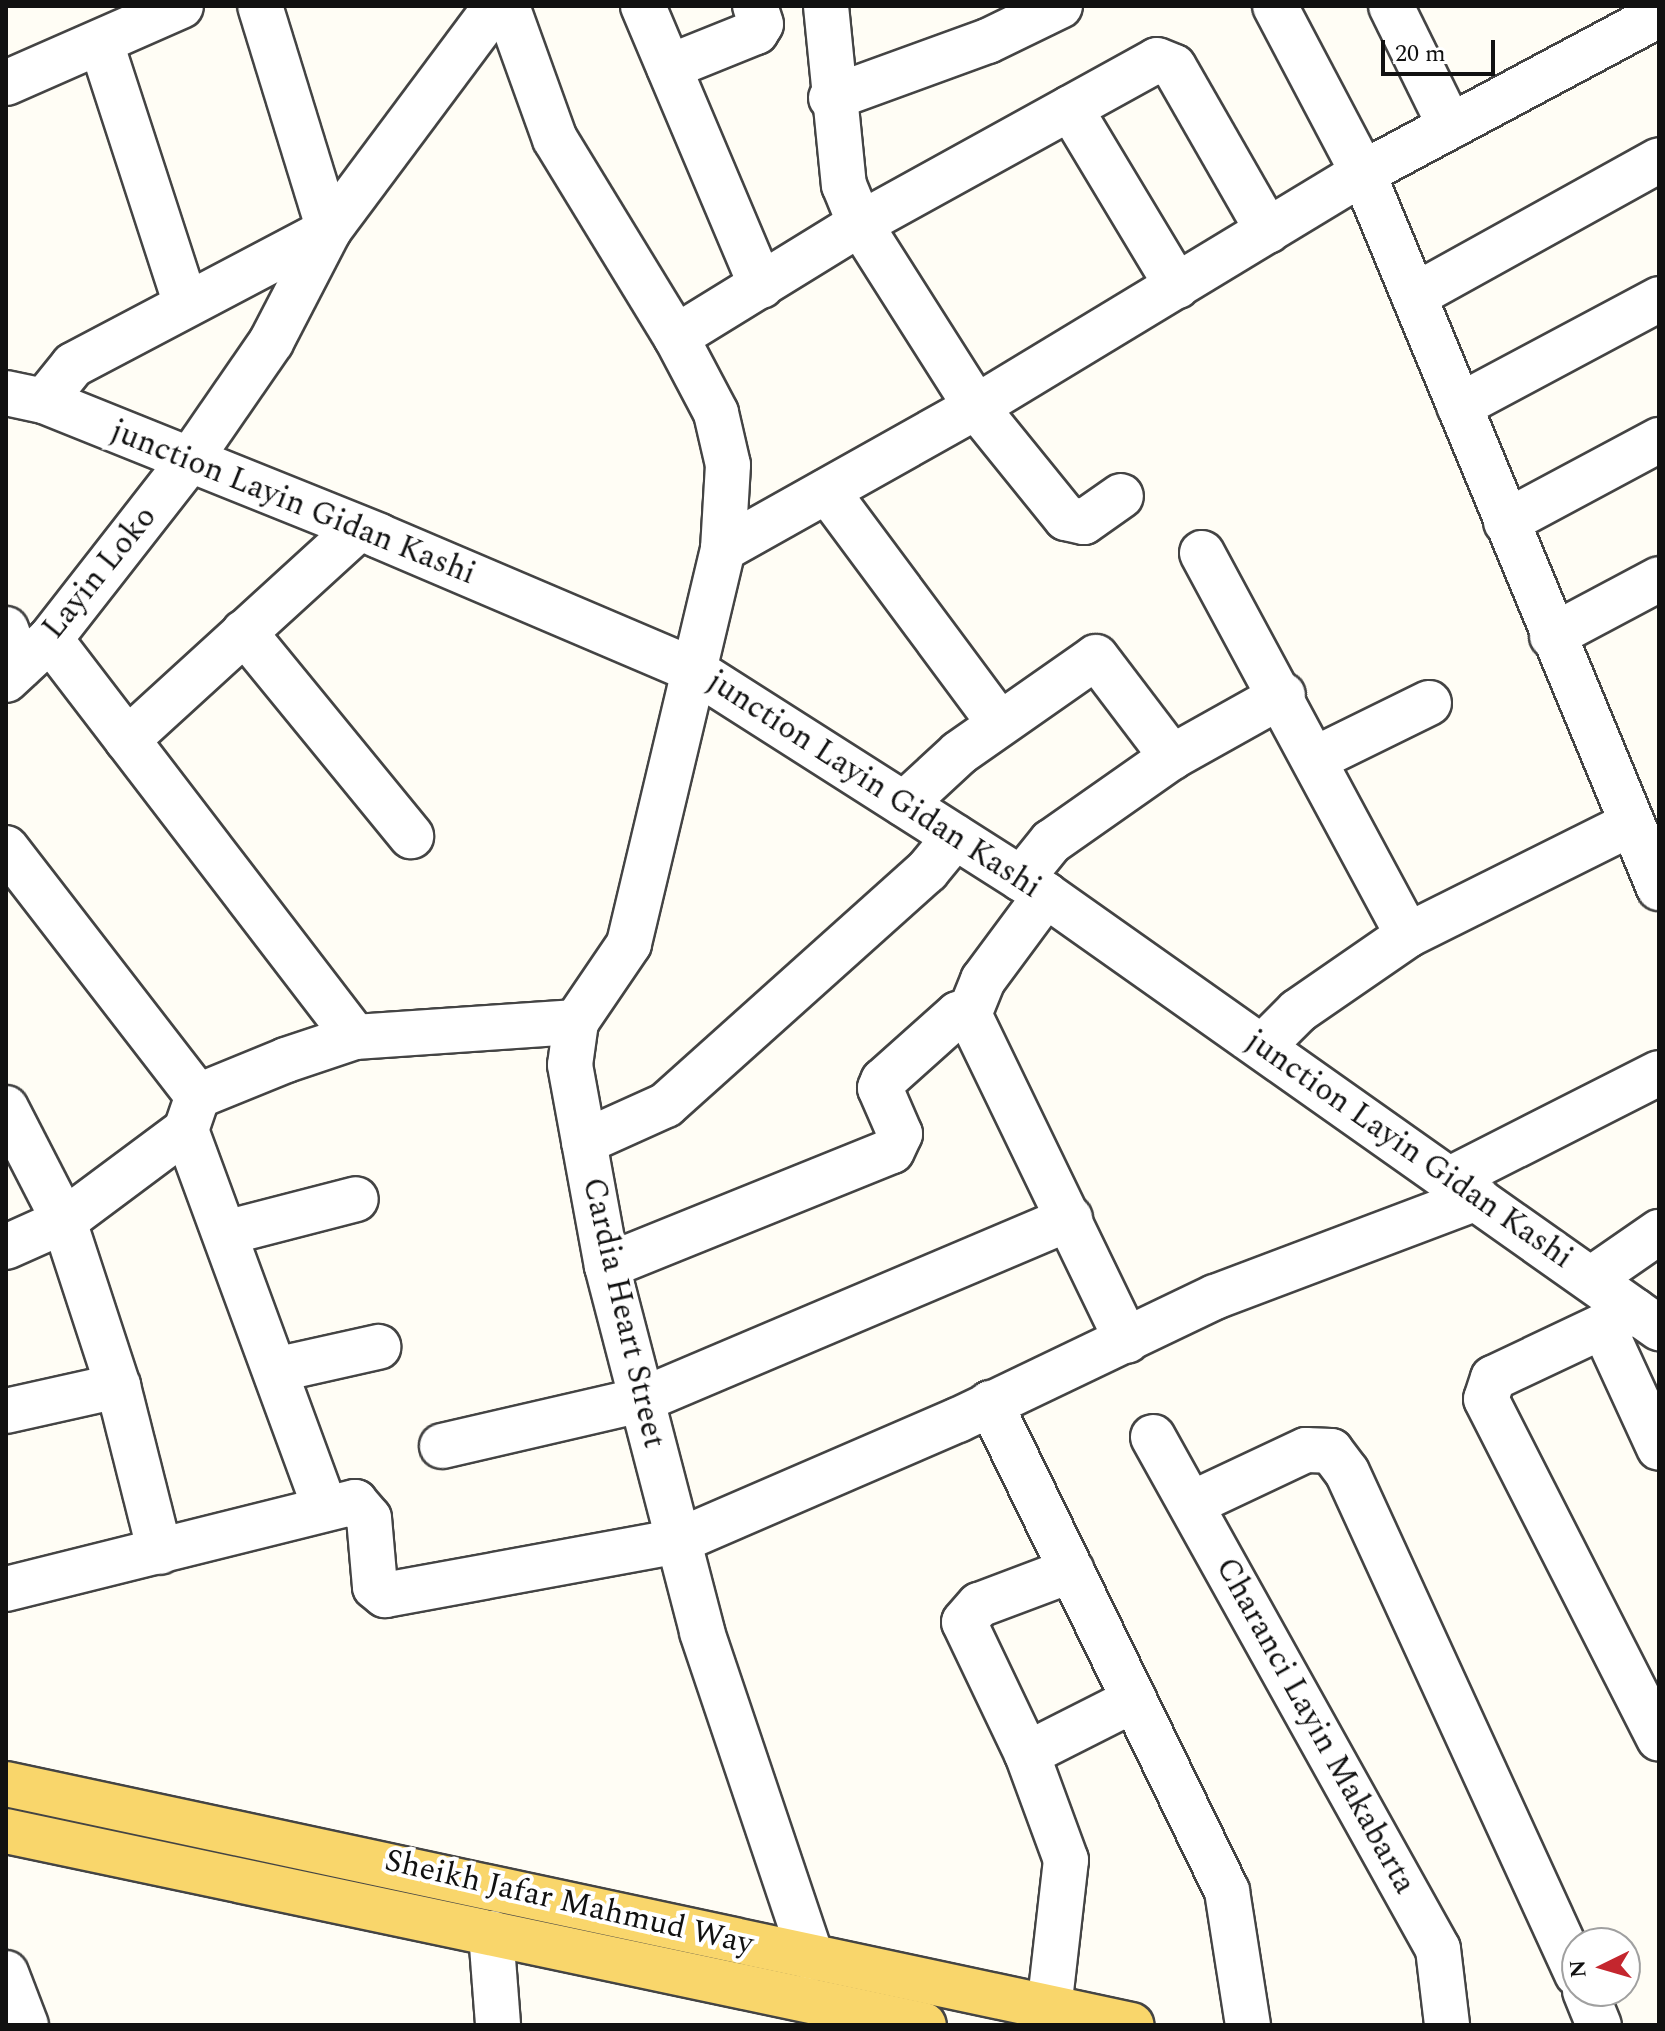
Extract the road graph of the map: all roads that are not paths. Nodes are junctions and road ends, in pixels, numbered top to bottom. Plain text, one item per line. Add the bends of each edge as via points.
1 (181, 6) edge
2 (260, 6) edge
3 (496, 6) edge
4 (507, 6) edge
5 (643, 6) edge
6 (755, 6) edge
7 (826, 6) edge
8 (1060, 6) edge
9 (1275, 6) edge
10 (1391, 6) edge
11 (1659, 15) edge
12 (101, 43) junction
13 (669, 67) junction
14 (6, 83) edge
15 (831, 98) junction
16 (1070, 108) junction
17 (1450, 126) junction
18 (1659, 160) edge
19 (1363, 173) junction
20 (860, 224) junction
21 (329, 230) junction
22 (1268, 231) junction
23 (761, 286) junction
24 (1177, 286) junction
25 (1414, 296) junction
26 (1659, 299) edge
27 (185, 301) junction
28 (676, 337) junction
29 (25, 397) edge
30 (1459, 406) junction
31 (976, 407) junction
32 (1659, 440) edge
33 (189, 461) junction
34 (827, 491) junction
35 (1121, 496) dead end
36 (1506, 522) junction
37 (359, 528) junction
38 (723, 549) junction
39 (1202, 553) dead end
40 (1659, 579) edge
41 (244, 632) junction
42 (1552, 636) junction
43 (21, 654) edge
44 (695, 671) junction
45 (1283, 695) junction
46 (1429, 703) dead end
47 (999, 723) junction
48 (127, 740) junction
49 (1172, 757) junction
50 (1315, 759) junction
51 (904, 804) junction
52 (1631, 824) junction
53 (411, 836) dead end
54 (955, 837) junction
55 (6, 848) edge
56 (1034, 887) junction
57 (1659, 888) edge
58 (1408, 935) junction
59 (969, 1014) junction
60 (576, 1022) junction
61 (355, 1037) junction
62 (1263, 1046) junction
63 (1659, 1073) edge
64 (6, 1108) edge
65 (192, 1113) junction
66 (584, 1142) junction
67 (1463, 1188) junction
68 (356, 1199) dead end
69 (1070, 1218) junction
70 (64, 1221) junction
71 (1659, 1232) edge
72 (225, 1233) junction
73 (6, 1247) edge
74 (607, 1266) junction
75 (1591, 1279) junction
76 (1632, 1322) edge
77 (1127, 1341) junction
78 (378, 1347) dead end
79 (275, 1370) junction
80 (118, 1386) junction
81 (642, 1400) junction
82 (990, 1403) junction
83 (6, 1411) edge
84 (1153, 1437) dead end
85 (442, 1446) dead end
86 (1659, 1448) edge
87 (1191, 1504) junction
88 (324, 1506) junction
89 (678, 1541) junction
90 (160, 1552) junction
91 (1072, 1570) junction
92 (6, 1589) edge
93 (1134, 1700) junction
94 (1659, 1739) edge
95 (1027, 1754) junction
96 (6, 1784) edge
97 (6, 1831) edge
98 (491, 1933) junction
99 (1561, 1939) edge
100 (812, 1958) junction
101 (6, 1973) edge
102 (1049, 2009) junction
103 (26, 2025) edge
104 (498, 2025) edge
105 (924, 2025) edge
106 (1131, 2025) edge
107 (1248, 2025) edge
108 (1447, 2025) edge

1 - 12 street
2 - 21 street
3 - 21 street, Layin Loko
4 - 28 street, Cardia Heart Street via 555,139
5 - 13 street
6 - 13 street via 761,24 756,32
7 - 15 street
8 - 15 street via 988,41
9 - 19 street
10 - 17 street
11 - 17 street
12 - 14 street
12 - 27 street
13 - 23 street
15 - 20 street via 844,185
16 - 20 street
16 - 22 street via 1166,60
16 - 24 street
17 - 19 street
18 - 25 street
19 - 22 street
19 - 25 street
20 - 23 street
20 - 31 street
21 - 27 street
21 - 33 street, Layin Loko via 271,342
22 - 24 street
23 - 28 street
24 - 31 street
25 - 30 street
26 - 30 street
27 - 29 street
28 - 38 street, Cardia Heart Street via 716,413 728,465
29 - 33 street, junction Layin Gidan Kashi
30 - 36 street
31 - 34 street
31 - 35 street via 1072,524
32 - 36 street
33 - 37 street, junction Layin Gidan Kashi
33 - 43 street, Layin Loko
34 - 38 street
34 - 47 street
36 - 42 street
37 - 41 street
37 - 44 street, junction Layin Gidan Kashi
38 - 44 street, Cardia Heart Street
39 - 45 street
40 - 42 street
41 - 48 street
41 - 53 street
42 - 52 street
43 - 48 street
44 - 51 street, junction Layin Gidan Kashi
44 - 60 street, Cardia Heart Street via 629,944
45 - 49 street
45 - 50 street
46 - 50 street
47 - 49 street via 1088,659 1100,657
47 - 51 street
48 - 61 street
49 - 56 street via 1051,842
50 - 58 street
51 - 54 street, junction Layin Gidan Kashi
52 - 57 street
52 - 58 street
54 - 56 street, junction Layin Gidan Kashi
54 - 66 street via 927,871 678,1096 647,1119
55 - 65 street
56 - 59 street
56 - 62 street, junction Layin Gidan Kashi
58 - 62 street via 1298,1011
59 - 69 street
59 - 74 street via 958,1014 883,1081 880,1088 900,1134 892,1151
60 - 61 street
60 - 66 street, Cardia Heart Street via 570,1065
61 - 65 street
62 - 67 street, junction Layin Gidan Kashi
63 - 67 street
64 - 70 street
65 - 70 street
65 - 72 street
66 - 74 street, Cardia Heart Street
67 - 75 street, junction Layin Gidan Kashi
67 - 77 street
68 - 72 street
69 - 77 street
69 - 81 street
70 - 73 street
70 - 80 street
71 - 75 street
72 - 79 street
74 - 81 street, Cardia Heart Street
75 - 76 street, junction Layin Gidan Kashi
76 - 86 street
76 - 94 street via 1493,1378 1486,1399
77 - 82 street
78 - 79 street
79 - 88 street
80 - 83 street
80 - 90 street
81 - 85 street
81 - 89 street, Cardia Heart Street
82 - 89 street
82 - 91 street
84 - 87 street, Charanci Layin Makabarta
87 - 99 street via 1306,1450 1331,1451 1347,1472
87 - 108 street, Charanci Layin Makabarta via 1438,1949
88 - 89 street via 355,1502 366,1508 375,1587 398,1596
88 - 90 street
89 - 100 street, Cardia Heart Street
90 - 92 street
91 - 93 street
91 - 95 street via 979,1605 964,1622
93 - 95 street
93 - 107 street via 1227,1891
95 - 102 street via 1066,1860
96 - 100 main road, Sheikh Jafar Mahmud Way
97 - 98 main road, Sheikh Jafar Mahmud Way
98 - 104 street
98 - 105 main road, Sheikh Jafar Mahmud Way
100 - 102 main road, Sheikh Jafar Mahmud Way
101 - 103 street
102 - 106 main road, Sheikh Jafar Mahmud Way

